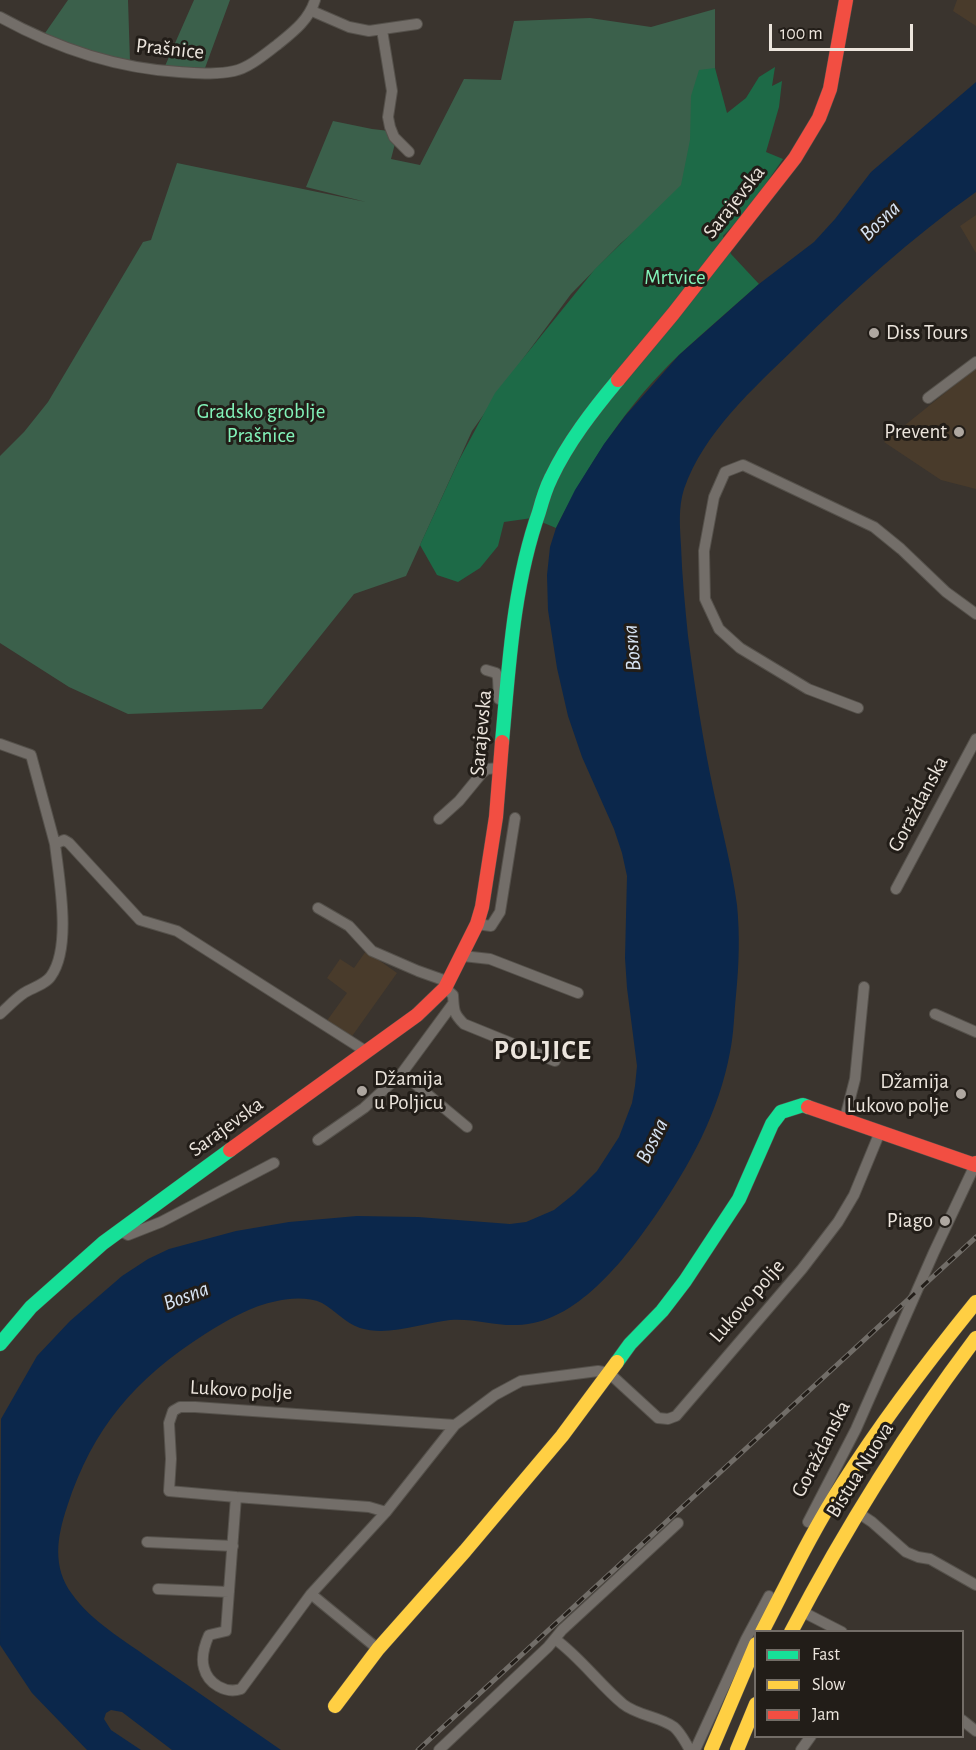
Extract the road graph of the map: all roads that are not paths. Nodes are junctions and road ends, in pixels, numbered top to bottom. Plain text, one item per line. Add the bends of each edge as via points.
1 (846, 0) edge
2 (313, 6) edge
3 (0, 17) edge
4 (417, 24) dead end
5 (382, 30) junction
6 (409, 152) dead end
7 (976, 362) edge
8 (928, 398) dead end
9 (976, 614) edge
10 (486, 670) dead end
11 (505, 701) junction
12 (858, 708) dead end
13 (976, 739) edge
14 (0, 744) edge
15 (499, 768) junction
16 (515, 818) dead end
17 (439, 819) dead end
18 (55, 844) junction
19 (896, 889) dead end
20 (318, 908) dead end
21 (477, 924) junction
22 (463, 956) junction
23 (447, 985) junction
24 (864, 987) dead end
25 (578, 993) dead end
26 (452, 1005) junction
27 (0, 1014) edge
28 (935, 1014) dead end
29 (976, 1032) edge
30 (367, 1052) junction
31 (555, 1061) dead end
32 (402, 1073) junction
33 (844, 1118) junction
34 (467, 1127) dead end
35 (880, 1132) junction
36 (318, 1140) dead end
37 (274, 1163) dead end
38 (976, 1164) edge
39 (119, 1230) junction
40 (976, 1302) edge
41 (976, 1338) edge
42 (0, 1344) edge
43 (609, 1373) junction
44 (455, 1425) junction
45 (236, 1497) junction
46 (386, 1512) junction
47 (857, 1512) junction
48 (678, 1523) dead end
49 (147, 1542) dead end
50 (233, 1546) junction
51 (976, 1585) edge
52 (158, 1589) dead end
53 (229, 1592) junction
54 (311, 1594) junction
55 (801, 1611) junction
56 (763, 1630) edge
57 (792, 1630) edge
58 (838, 1630) edge
59 (555, 1639) junction
60 (378, 1649) junction
61 (754, 1649) edge
62 (335, 1706) dead end
63 (754, 1709) edge
64 (964, 1720) edge
65 (976, 1731) edge
66 (810, 1738) edge
67 (439, 1750) edge
68 (690, 1750) edge
69 (695, 1750) edge
70 (711, 1750) edge
71 (737, 1750) edge
72 (801, 1750) edge

1 - 11 main road, Sarajevska via 830,89 819,118 795,158 600,402 550,479 519,584
2 - 3 street, Prašnice via 288,36 252,62 236,71 204,74 94,58 29,33
2 - 5 street via 349,27
4 - 5 street
5 - 6 street via 392,90 390,127
7 - 8 street
9 - 12 street via 874,527 743,465 725,472 714,497 704,551 705,599 719,629 740,648 808,689
10 - 11 street via 496,673 498,699
11 - 15 main road, Sarajevska
13 - 19 street, Goraždanska
14 - 18 street via 31,755
15 - 17 street via 482,773
15 - 21 main road, Sarajevska via 491,859
16 - 21 street via 500,912 491,926
18 - 27 street via 62,901 59,962 50,978 22,994
18 - 30 street via 64,840 69,843 140,920 177,931
20 - 23 street via 349,926 372,951
21 - 22 main road, Sarajevska
22 - 23 main road, Sarajevska
22 - 25 street via 490,959
23 - 26 street via 453,995
23 - 30 main road, Sarajevska via 417,1015
24 - 33 street via 855,1079
26 - 31 street via 464,1024
26 - 32 street
28 - 29 street
30 - 39 main road, Sarajevska
32 - 34 street
32 - 36 street via 364,1108
33 - 35 main road
33 - 43 main road via 803,1105 781,1112 772,1124 740,1199 685,1281
35 - 38 main road
35 - 43 street, Lukovo polje via 854,1195 838,1222 676,1416 658,1418
37 - 39 street via 161,1222 128,1235
38 - 69 street, Goraždanska via 856,1429 746,1639
39 - 42 main road, Sarajevska via 31,1307
40 - 56 main road via 843,1484
41 - 47 main road, Bistua Nuova via 940,1384
43 - 44 street via 521,1381
43 - 60 main road via 562,1437
44 - 45 street, Lukovo polje via 195,1407 173,1411 169,1417 169,1491
44 - 46 street
45 - 46 street, Lukovo polje via 369,1507
45 - 50 street
46 - 54 street
47 - 51 street via 906,1552 930,1559
47 - 55 main road, Bistua Nuova
48 - 59 street
49 - 50 street
50 - 53 street
52 - 53 street
53 - 54 street via 226,1631 209,1635 204,1668 211,1680 233,1692 241,1689
54 - 60 street
55 - 57 main road, Bistua Nuova
55 - 58 street
59 - 67 street
59 - 68 street via 624,1704 671,1725
60 - 62 main road
61 - 70 main road
63 - 71 main road
64 - 65 street
66 - 72 street

